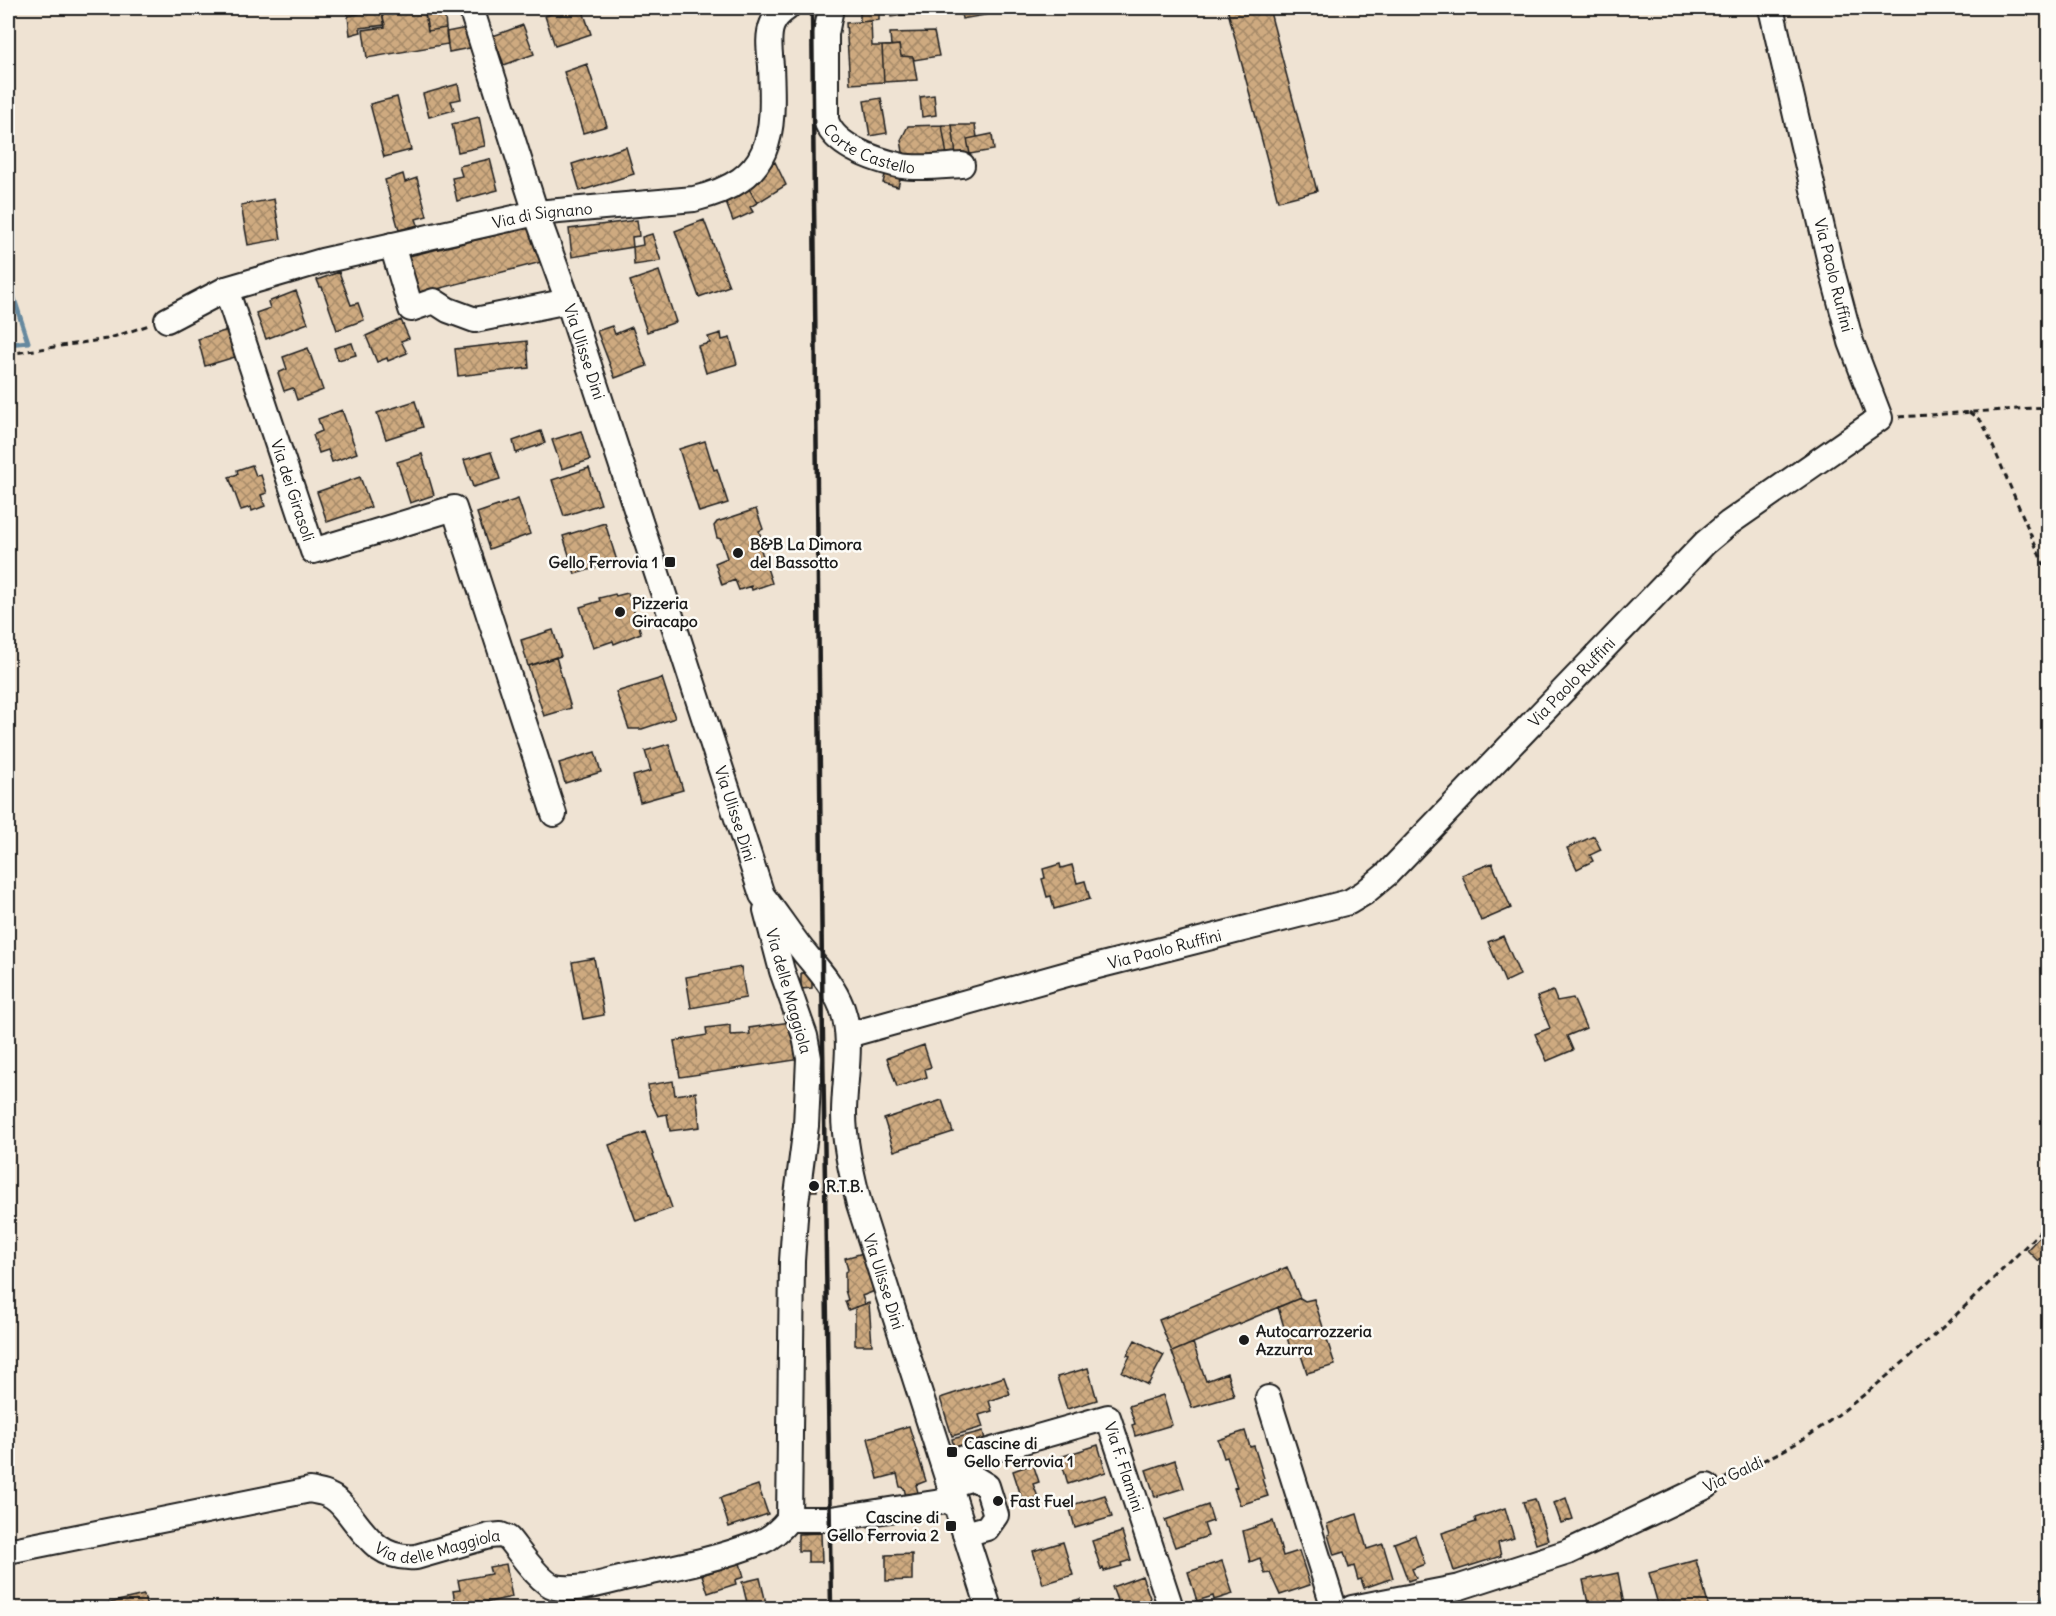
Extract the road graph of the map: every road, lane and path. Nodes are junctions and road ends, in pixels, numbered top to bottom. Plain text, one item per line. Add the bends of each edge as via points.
1 (471, 8) edge
2 (787, 8) edge
3 (831, 8) edge
4 (1771, 8) edge
5 (962, 165) dead end
6 (536, 213) junction
7 (392, 245) junction
8 (226, 289) junction
9 (568, 301) junction
10 (167, 320) joint
11 (8, 354) edge
12 (2049, 407) edge
13 (1969, 412) junction
14 (1880, 418) junction
15 (2049, 575) edge
16 (554, 814) dead end
17 (762, 895) junction
18 (848, 1035) junction
19 (2049, 1223) edge
20 (1268, 1398) dead end
21 (949, 1483) junction
22 (1707, 1486) joint
23 (789, 1519) junction
24 (965, 1534) junction
25 (8, 1551) edge
26 (989, 1608) edge
27 (1171, 1608) edge
28 (1334, 1608) edge
29 (1352, 1608) edge

1 - 6 street, Via Ulisse Dini
2 - 6 street, Via di Signano via 778,15 770,33 773,115 766,148 749,172 726,188 694,199
3 - 5 street, Corte Castello via 826,34 829,130 842,144 903,166
4 - 14 street, Via Paolo Ruffini via 1851,342
6 - 7 street, Via di Signano
6 - 9 street, Via Ulisse Dini
7 - 8 street, Via di Signano
7 - 9 street via 411,309 434,301 475,320
8 - 10 street, Via di Signano
8 - 16 street, Via dei Girasoli via 313,551 454,508
9 - 17 street, Via Ulisse Dini
10 - 11 path via 107,339
12 - 13 path
13 - 14 path
13 - 15 path via 1986,430
14 - 18 street, Via Paolo Ruffini via 1705,543 1387,874 1358,897
17 - 18 street, Via Ulisse Dini via 833,988
17 - 23 street, Via delle Maggiola via 809,1058 792,1261
18 - 21 street, Via Ulisse Dini via 844,1113 850,1168
19 - 22 path, Via Galdi via 1970,1303 1888,1376 1812,1433
20 - 28 street
21 - 23 street via 831,1519
21 - 24 street, Via Ulisse Dini
21 - 24 street via 974,1478 987,1486 996,1515 987,1528
21 - 27 street, Via F. Flamini via 1108,1417
22 - 29 street, Via Galdi via 1568,1552 1460,1587
23 - 25 street, Via delle Maggiola via 779,1532 762,1541 694,1562 573,1588 549,1584 508,1538 501,1536 416,1557 392,1556 375,1545 338,1501 310,1490
24 - 26 street, Via Ulisse Dini

